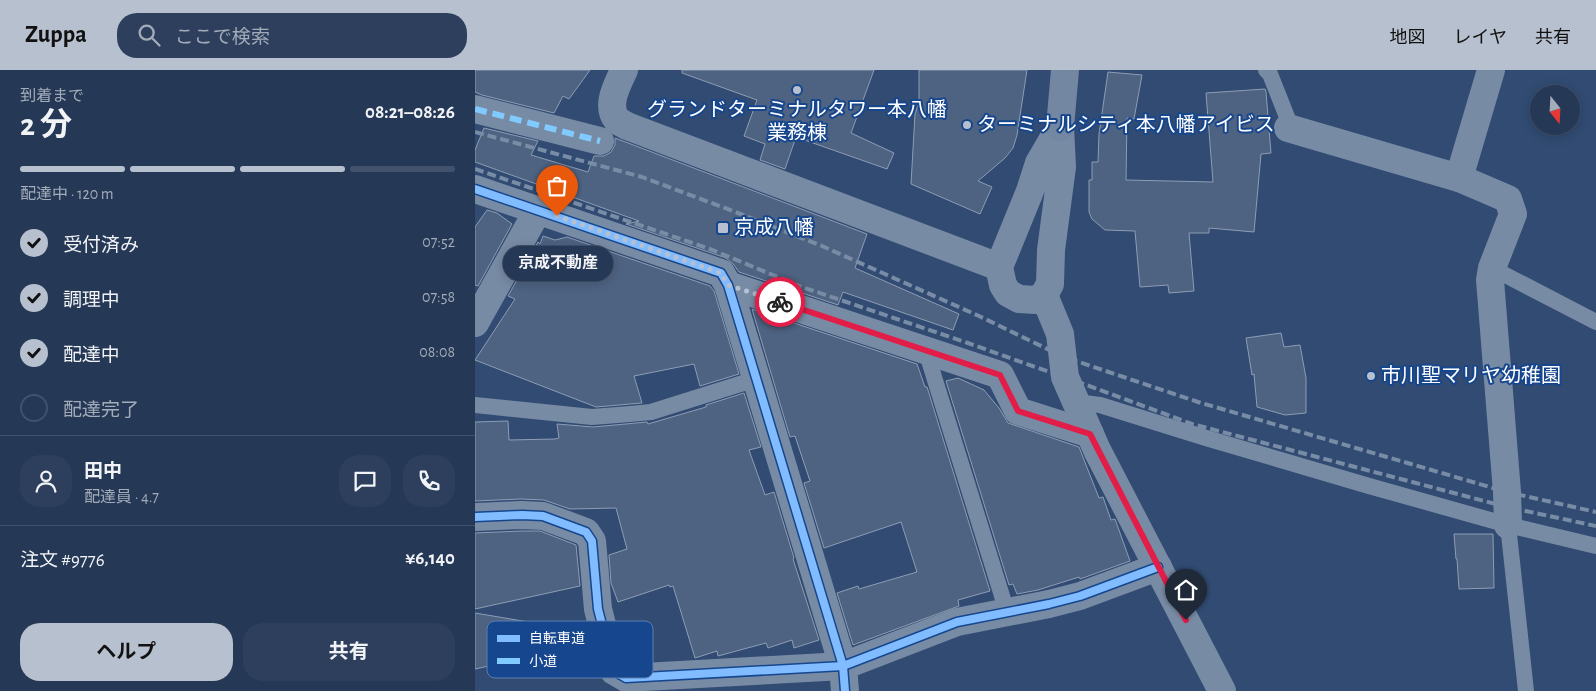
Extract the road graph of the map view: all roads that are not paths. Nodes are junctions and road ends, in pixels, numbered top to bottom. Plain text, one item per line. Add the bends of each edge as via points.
1 (624, 70) edge
2 (1065, 70) edge
3 (1266, 70) edge
4 (1491, 70) edge
5 (475, 109) edge
6 (1060, 127) junction
7 (1288, 128) joint
8 (600, 142) dead end
9 (1459, 178) junction
10 (475, 190) edge
11 (538, 210) junction
12 (999, 267) junction
13 (1492, 268) junction
14 (728, 285) junction
15 (1044, 294) junction
16 (1596, 322) edge
17 (475, 323) edge
18 (926, 351) junction
19 (756, 379) junction
20 (1076, 402) junction
21 (475, 405) edge
22 (1090, 434) junction
23 (475, 517) edge
24 (1508, 525) junction
25 (1596, 546) edge
26 (1158, 567) junction
27 (1007, 612) junction
28 (601, 621) edge
29 (844, 678) edge
30 (635, 684) edge
31 (1222, 691) edge
32 (1526, 691) edge

1 - 12 street via 613,93 613,111 617,121
2 - 6 street
3 - 7 lane via 1287,117
4 - 9 street
5 - 8 street
6 - 12 street via 1039,163
6 - 15 street via 1062,167 1050,284
7 - 9 street
9 - 13 street via 1507,199 1513,214
10 - 11 street
11 - 14 street via 721,273
11 - 17 street
12 - 15 street via 1008,293 1019,299 1036,300
13 - 16 lane
13 - 24 street
14 - 18 street
14 - 19 street
15 - 20 street via 1061,334 1065,376
18 - 22 street via 1000,375 1018,411
18 - 27 lane
19 - 21 lane via 651,412 592,417
19 - 29 street
20 - 22 street
20 - 24 lane via 1100,405
22 - 26 street
23 - 28 street via 543,516 586,532 592,541
24 - 25 lane
24 - 32 lane
26 - 27 street via 1080,596
26 - 31 street
27 - 29 street via 957,622
29 - 30 street

